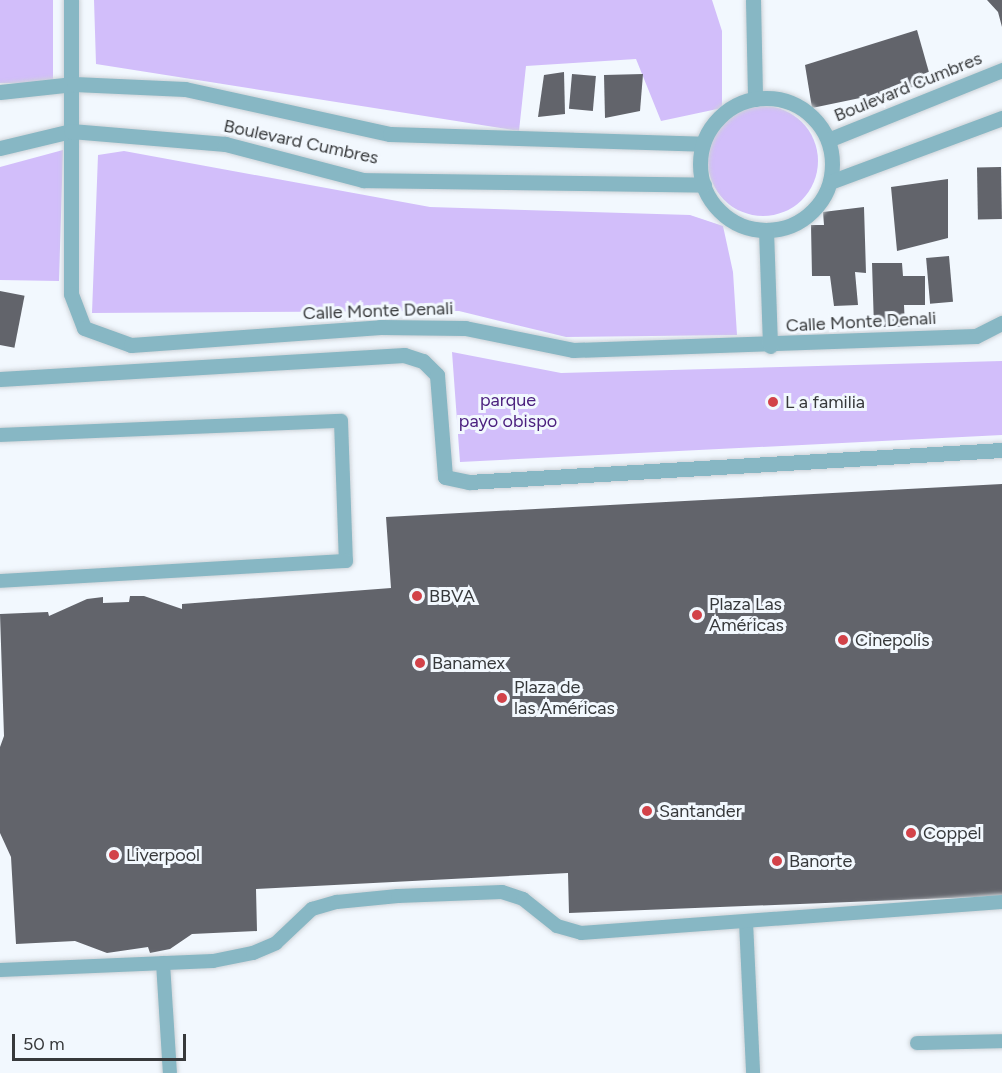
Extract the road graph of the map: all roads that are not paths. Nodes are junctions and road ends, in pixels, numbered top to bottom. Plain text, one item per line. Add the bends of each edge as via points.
1 (71, 0) edge
2 (753, 0) edge
3 (1002, 70) edge
4 (74, 84) junction
5 (0, 92) edge
6 (755, 99) junction
7 (1002, 118) edge
8 (71, 131) junction
9 (828, 140) junction
10 (703, 144) junction
11 (0, 148) edge
12 (830, 182) junction
13 (704, 185) junction
14 (766, 230) junction
15 (1002, 323) edge
16 (976, 336) junction
17 (1002, 337) edge
18 (770, 346) junction
19 (0, 379) edge
20 (0, 435) edge
21 (1002, 450) edge
22 (0, 581) edge
23 (1002, 902) edge
24 (746, 922) junction
25 (163, 963) junction
26 (0, 970) edge
27 (1002, 1041) edge
28 (917, 1043) dead end
29 (170, 1073) edge
30 (753, 1073) edge

1 - 4 street, Calle Monte Denali
2 - 6 street
3 - 9 street, Boulevard Cumbres
4 - 5 street, Boulevard Cumbres
4 - 8 street, Calle Monte Denali
4 - 10 street, Boulevard Cumbres via 185,89 390,134
6 - 9 street via 777,99 799,107 816,121
6 - 10 street via 733,106 720,116
7 - 12 street
8 - 11 street, Boulevard Cumbres
8 - 13 street, Boulevard Cumbres via 225,144 363,180
8 - 18 street, Calle Monte Denali via 71,294 84,328 131,345 380,327 465,328 573,350
9 - 12 street
10 - 13 street via 699,159
12 - 14 street via 820,202 806,217 787,227
13 - 14 street via 716,208 730,220
14 - 18 street
15 - 16 street, Calle Monte Denali
16 - 17 street
16 - 18 street, Calle Monte Denali
19 - 21 street via 404,355 423,361 437,375 440,458 445,477 469,482
20 - 22 lane via 341,421 346,561
23 - 24 lane
24 - 25 lane via 581,933 557,926 523,899 502,892 398,896 337,902 312,909 276,942 253,952 213,961
24 - 30 lane
25 - 26 lane
25 - 29 lane
27 - 28 lane

